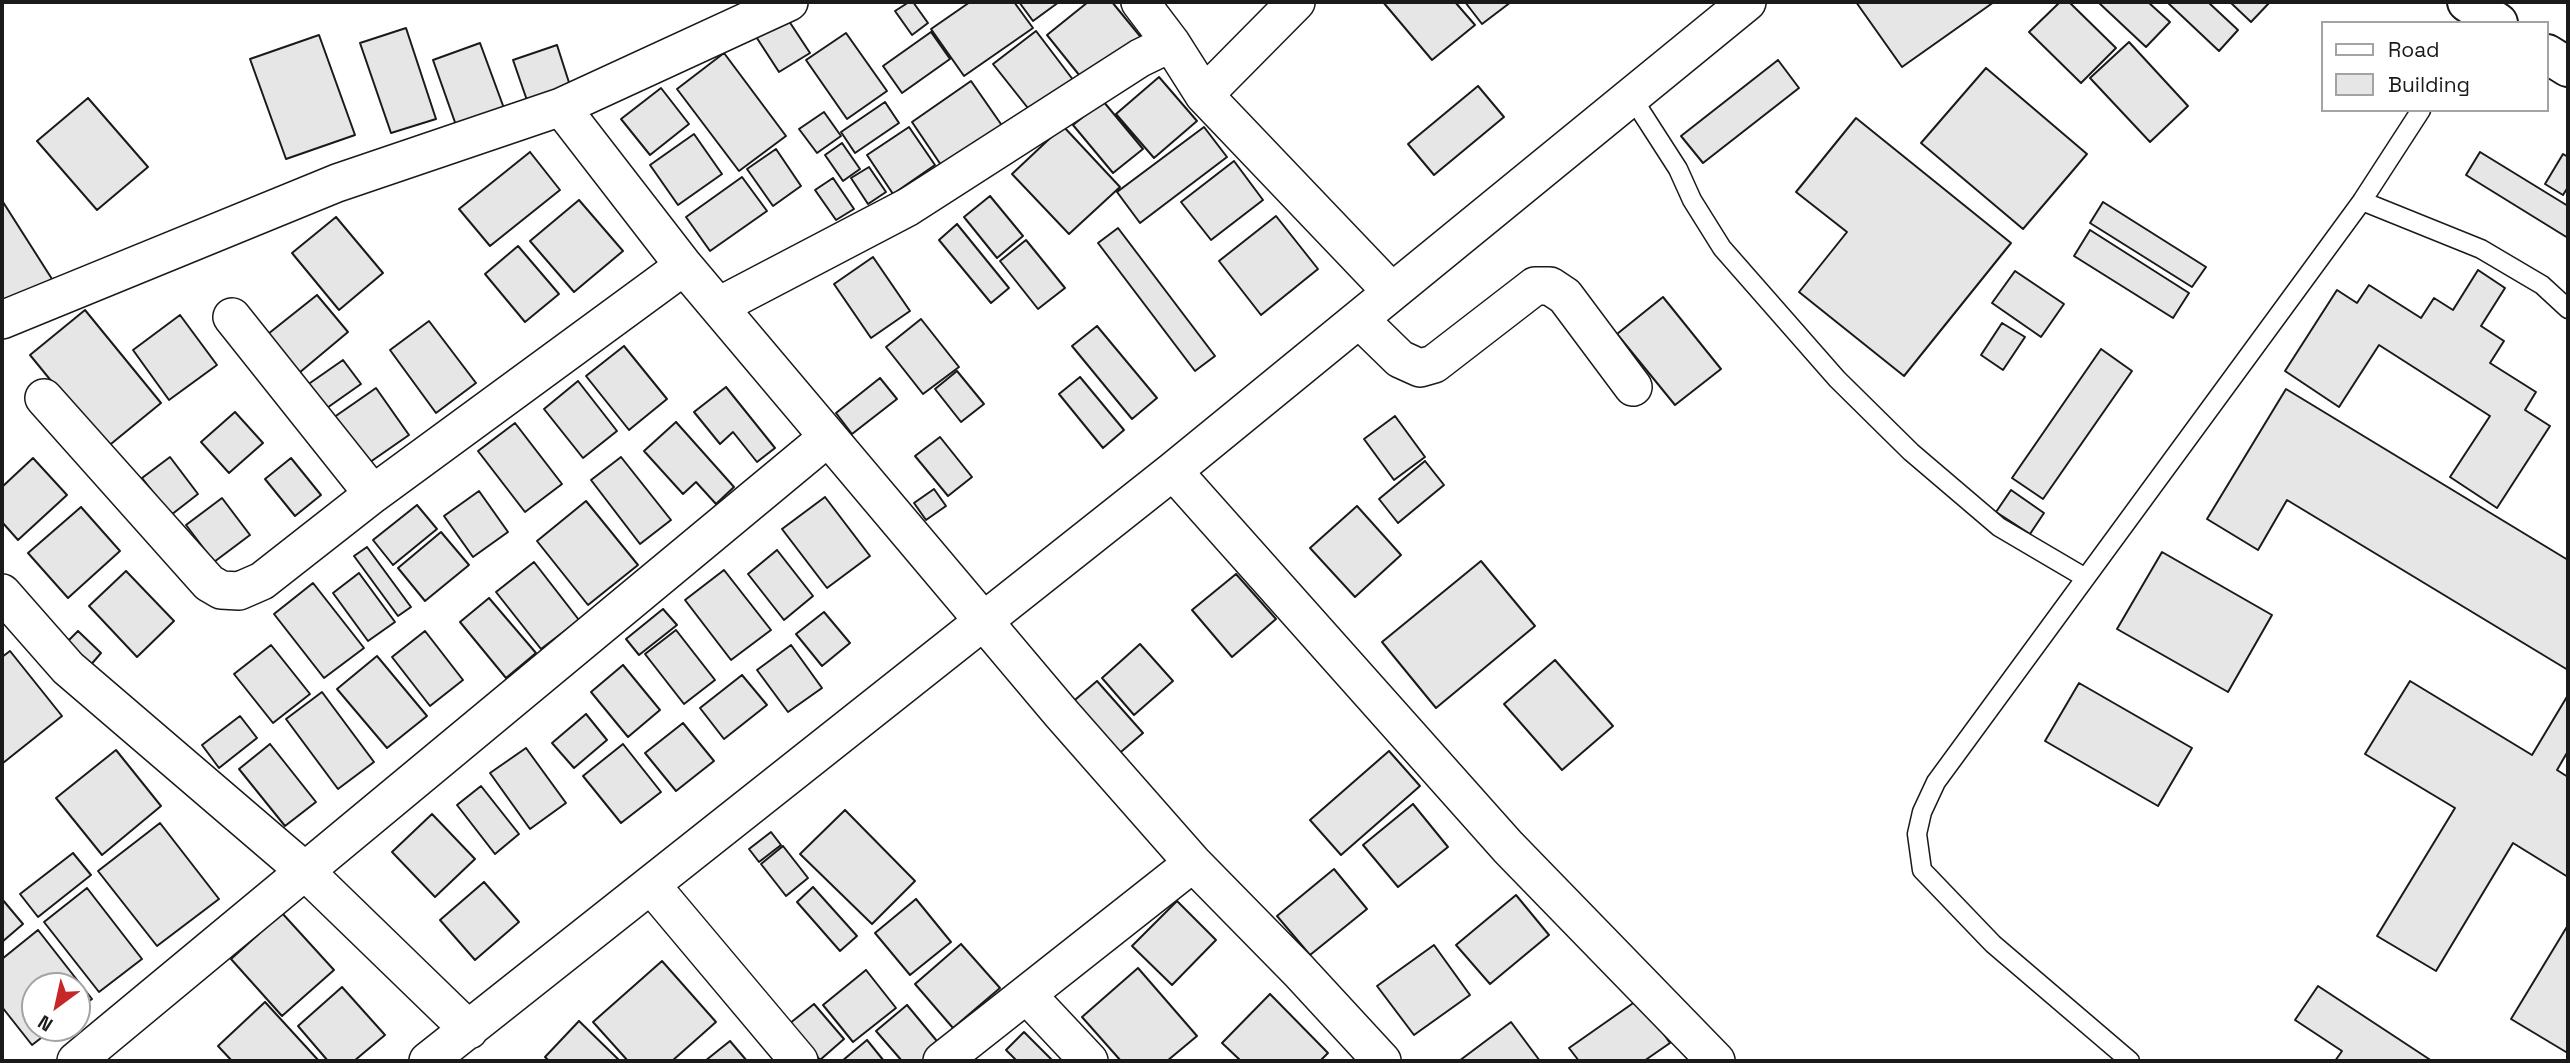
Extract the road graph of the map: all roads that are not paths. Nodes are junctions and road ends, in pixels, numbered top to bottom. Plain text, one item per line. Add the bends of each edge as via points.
1 (789, 2) edge
2 (1140, 2) edge
3 (1296, 2) edge
4 (1747, 2) edge
5 (1171, 43) junction
6 (2549, 55) edge
7 (2568, 67) edge
8 (1204, 94) junction
9 (1631, 96) junction
10 (561, 107) junction
11 (2420, 112) edge
12 (2362, 201) junction
13 (684, 266) junction
14 (1391, 291) junction
15 (719, 306) junction
16 (2568, 309) edge
17 (232, 317) dead end
18 (2, 320) edge
19 (1360, 320) junction
20 (1633, 387) dead end
21 (44, 398) dead end
22 (827, 438) junction
23 (1173, 471) junction
24 (373, 494) junction
25 (2084, 577) junction
26 (2, 593) edge
27 (984, 622) junction
28 (1193, 863) junction
29 (306, 872) junction
30 (651, 885) junction
31 (1027, 995) junction
32 (469, 1030) junction
33 (76, 1061) edge
34 (428, 1061) edge
35 (799, 1061) edge
36 (942, 1061) edge
37 (1089, 1061) edge
38 (1382, 1061) edge
39 (1716, 1061) edge
40 (2130, 1061) edge

1 - 10 street
2 - 5 street
3 - 8 street
4 - 9 street
5 - 8 street
5 - 15 street via 1140,58 908,208
6 - 7 street
8 - 14 street
9 - 14 street
9 - 25 lane via 1722,248 1837,379 1911,452 1999,527
10 - 13 street
10 - 18 street via 337,183
11 - 12 lane
12 - 16 lane via 2481,249 2542,285
12 - 25 lane
13 - 15 street
13 - 24 street
14 - 19 street
15 - 22 street
17 - 24 street
19 - 20 street via 1400,359 1420,368 1434,364 1535,286 1550,286 1565,296
19 - 23 street
21 - 24 street via 209,583 221,590 239,591 262,581
22 - 27 street
22 - 29 street
23 - 27 street
23 - 39 street via 1508,847
25 - 40 lane via 1936,782 1917,834 1922,870 1993,944
26 - 29 street via 68,668
27 - 28 street
27 - 30 street
28 - 31 street
28 - 38 street
29 - 32 street
29 - 33 street
30 - 32 street
30 - 35 street
31 - 36 street
31 - 37 street
32 - 34 street

